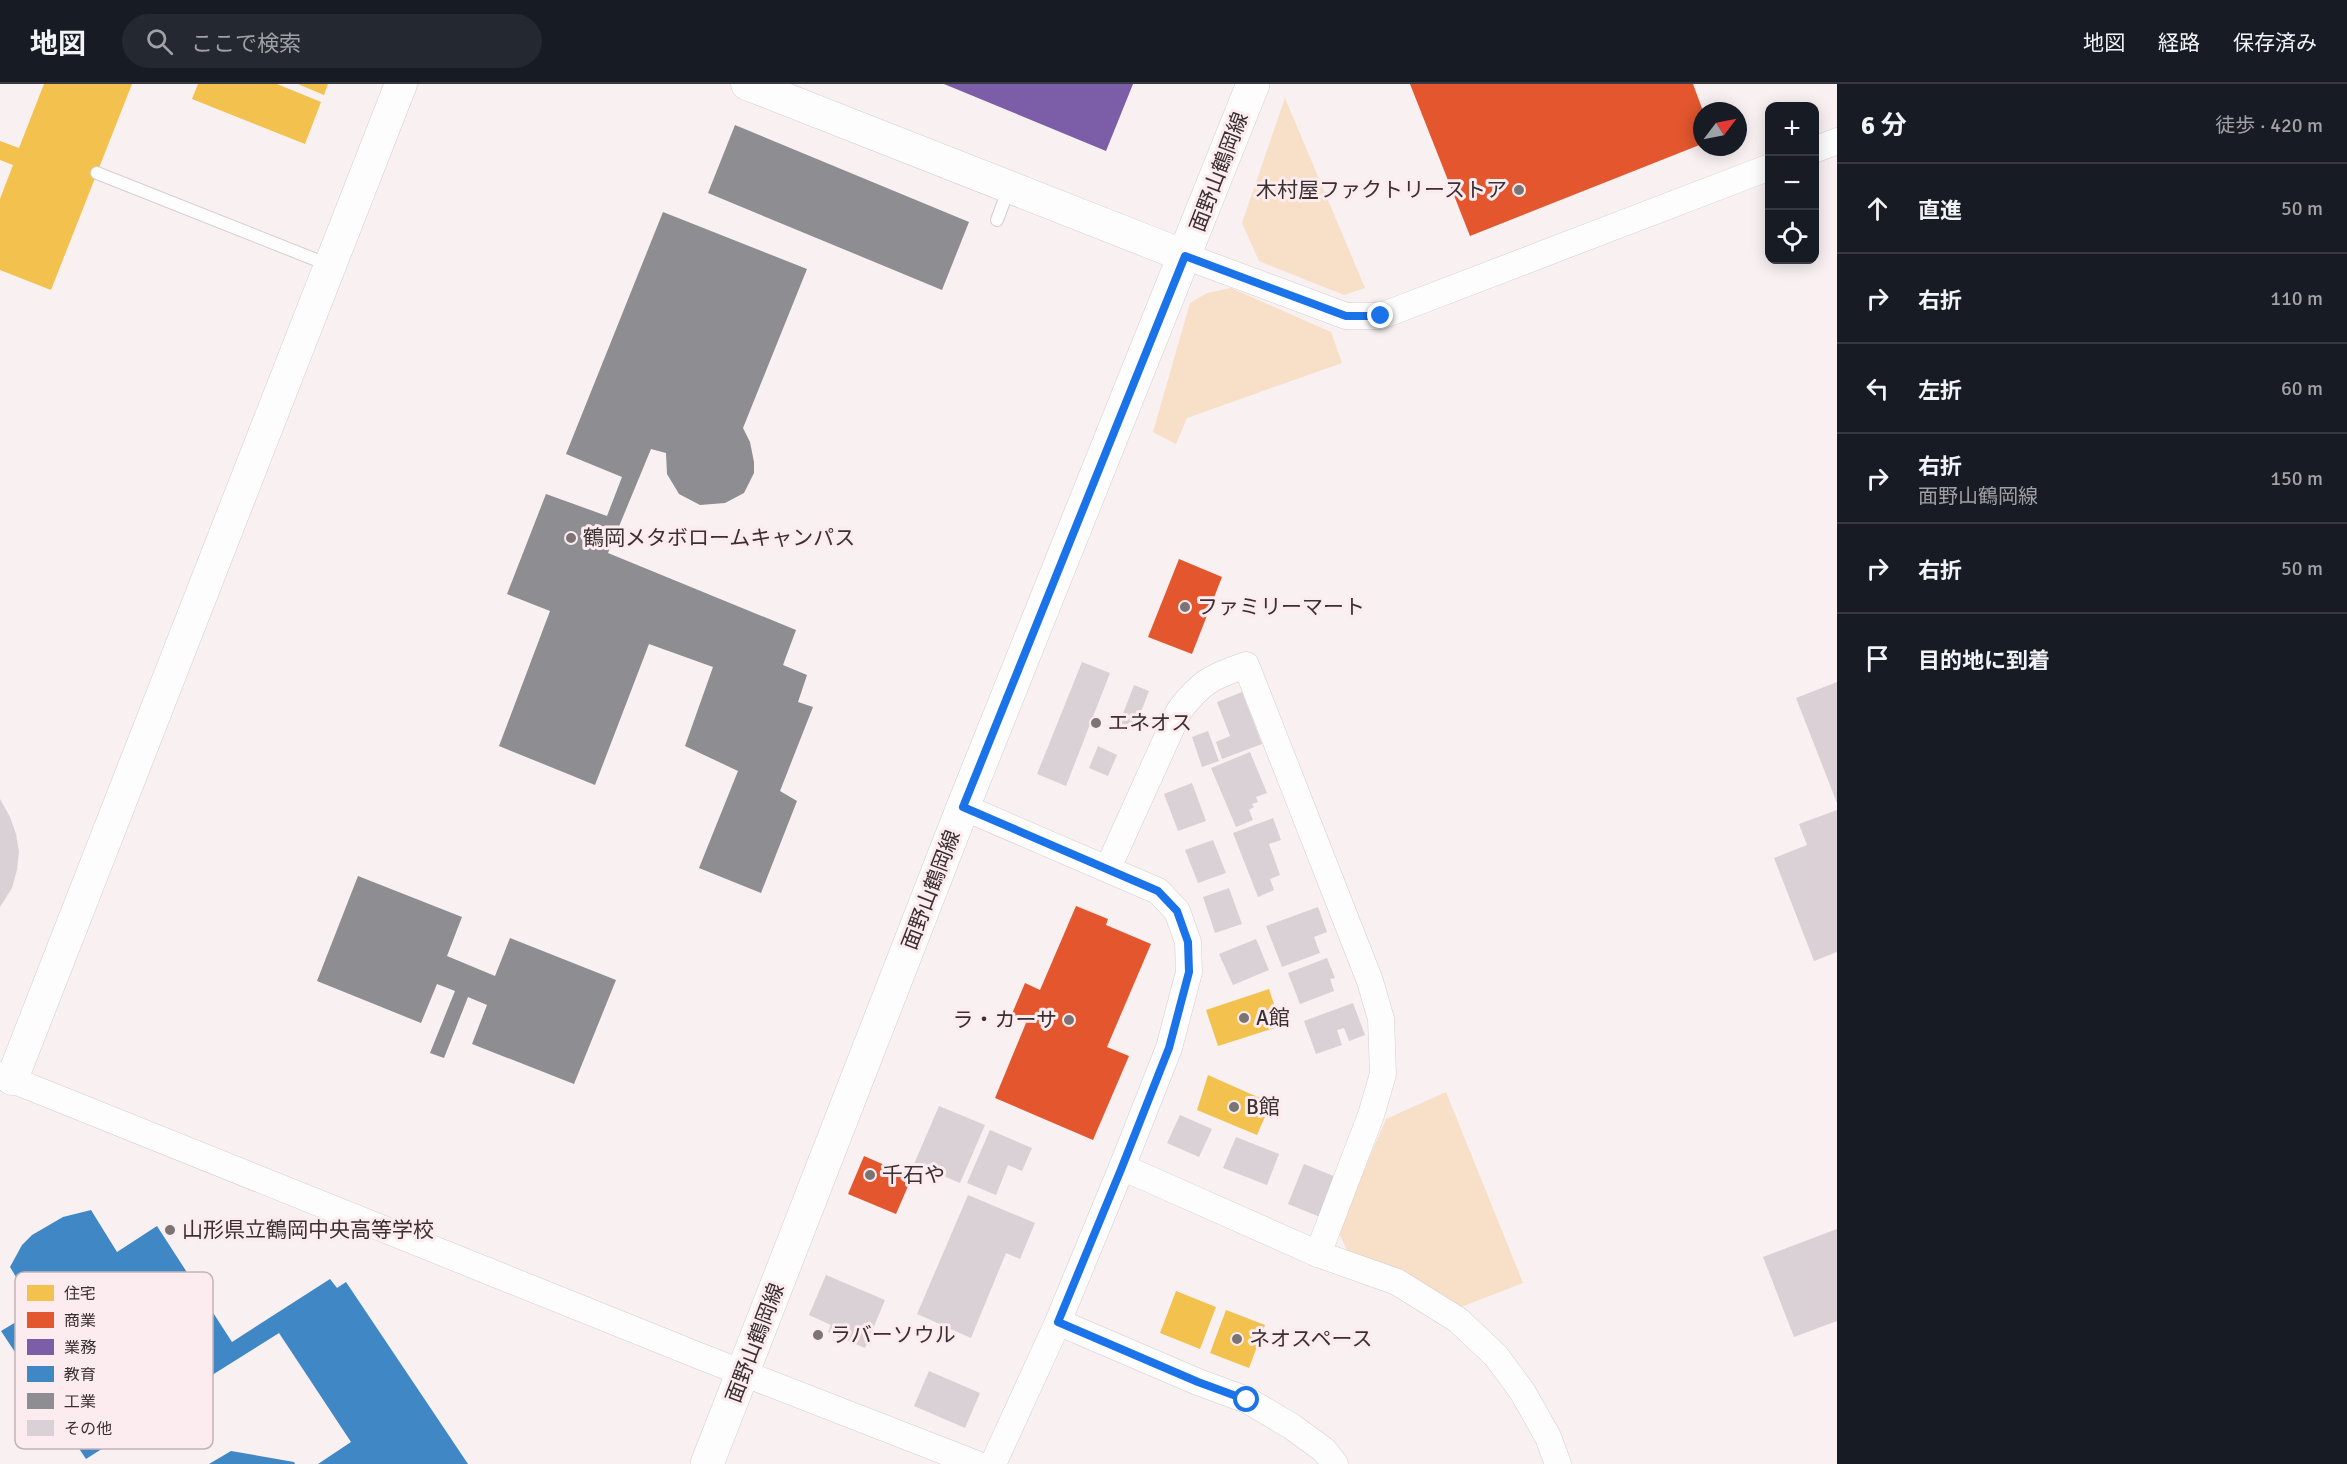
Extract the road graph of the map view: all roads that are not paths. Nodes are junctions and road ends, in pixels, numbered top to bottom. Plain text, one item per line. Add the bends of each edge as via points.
1 (401, 84) edge
2 (747, 84) edge
3 (1253, 84) edge
4 (1837, 141) edge
5 (1819, 148) edge
6 (1765, 169) edge
7 (97, 173) dead end
8 (1010, 187) junction
9 (997, 220) dead end
10 (1185, 256) junction
11 (330, 265) junction
12 (963, 807) junction
13 (1108, 868) junction
14 (6, 1077) edge
15 (1122, 1167) junction
16 (1318, 1254) junction
17 (1058, 1322) junction
18 (743, 1373) junction
19 (707, 1464) edge
20 (977, 1464) edge
21 (993, 1464) edge
22 (1335, 1464) edge
23 (1558, 1464) edge

1 - 11 street
2 - 8 street
3 - 10 main road, 面野山鶴岡線
4 - 5 street
6 - 10 street via 1381,316 1346,316
7 - 11 lane
8 - 9 lane
8 - 10 street
10 - 12 main road, 面野山鶴岡線
11 - 14 street
12 - 13 street
12 - 18 main road, 面野山鶴岡線
13 - 15 street via 1158,891 1177,911 1188,942 1189,972 1169,1048
13 - 16 street via 1179,711 1196,689 1245,665 1370,981 1381,1019 1383,1074
14 - 18 street
15 - 16 street
15 - 17 street
16 - 23 street via 1397,1282 1458,1320 1496,1356 1522,1391
17 - 21 street
17 - 22 street via 1247,1400 1324,1450
18 - 19 main road, 面野山鶴岡線
18 - 20 street

